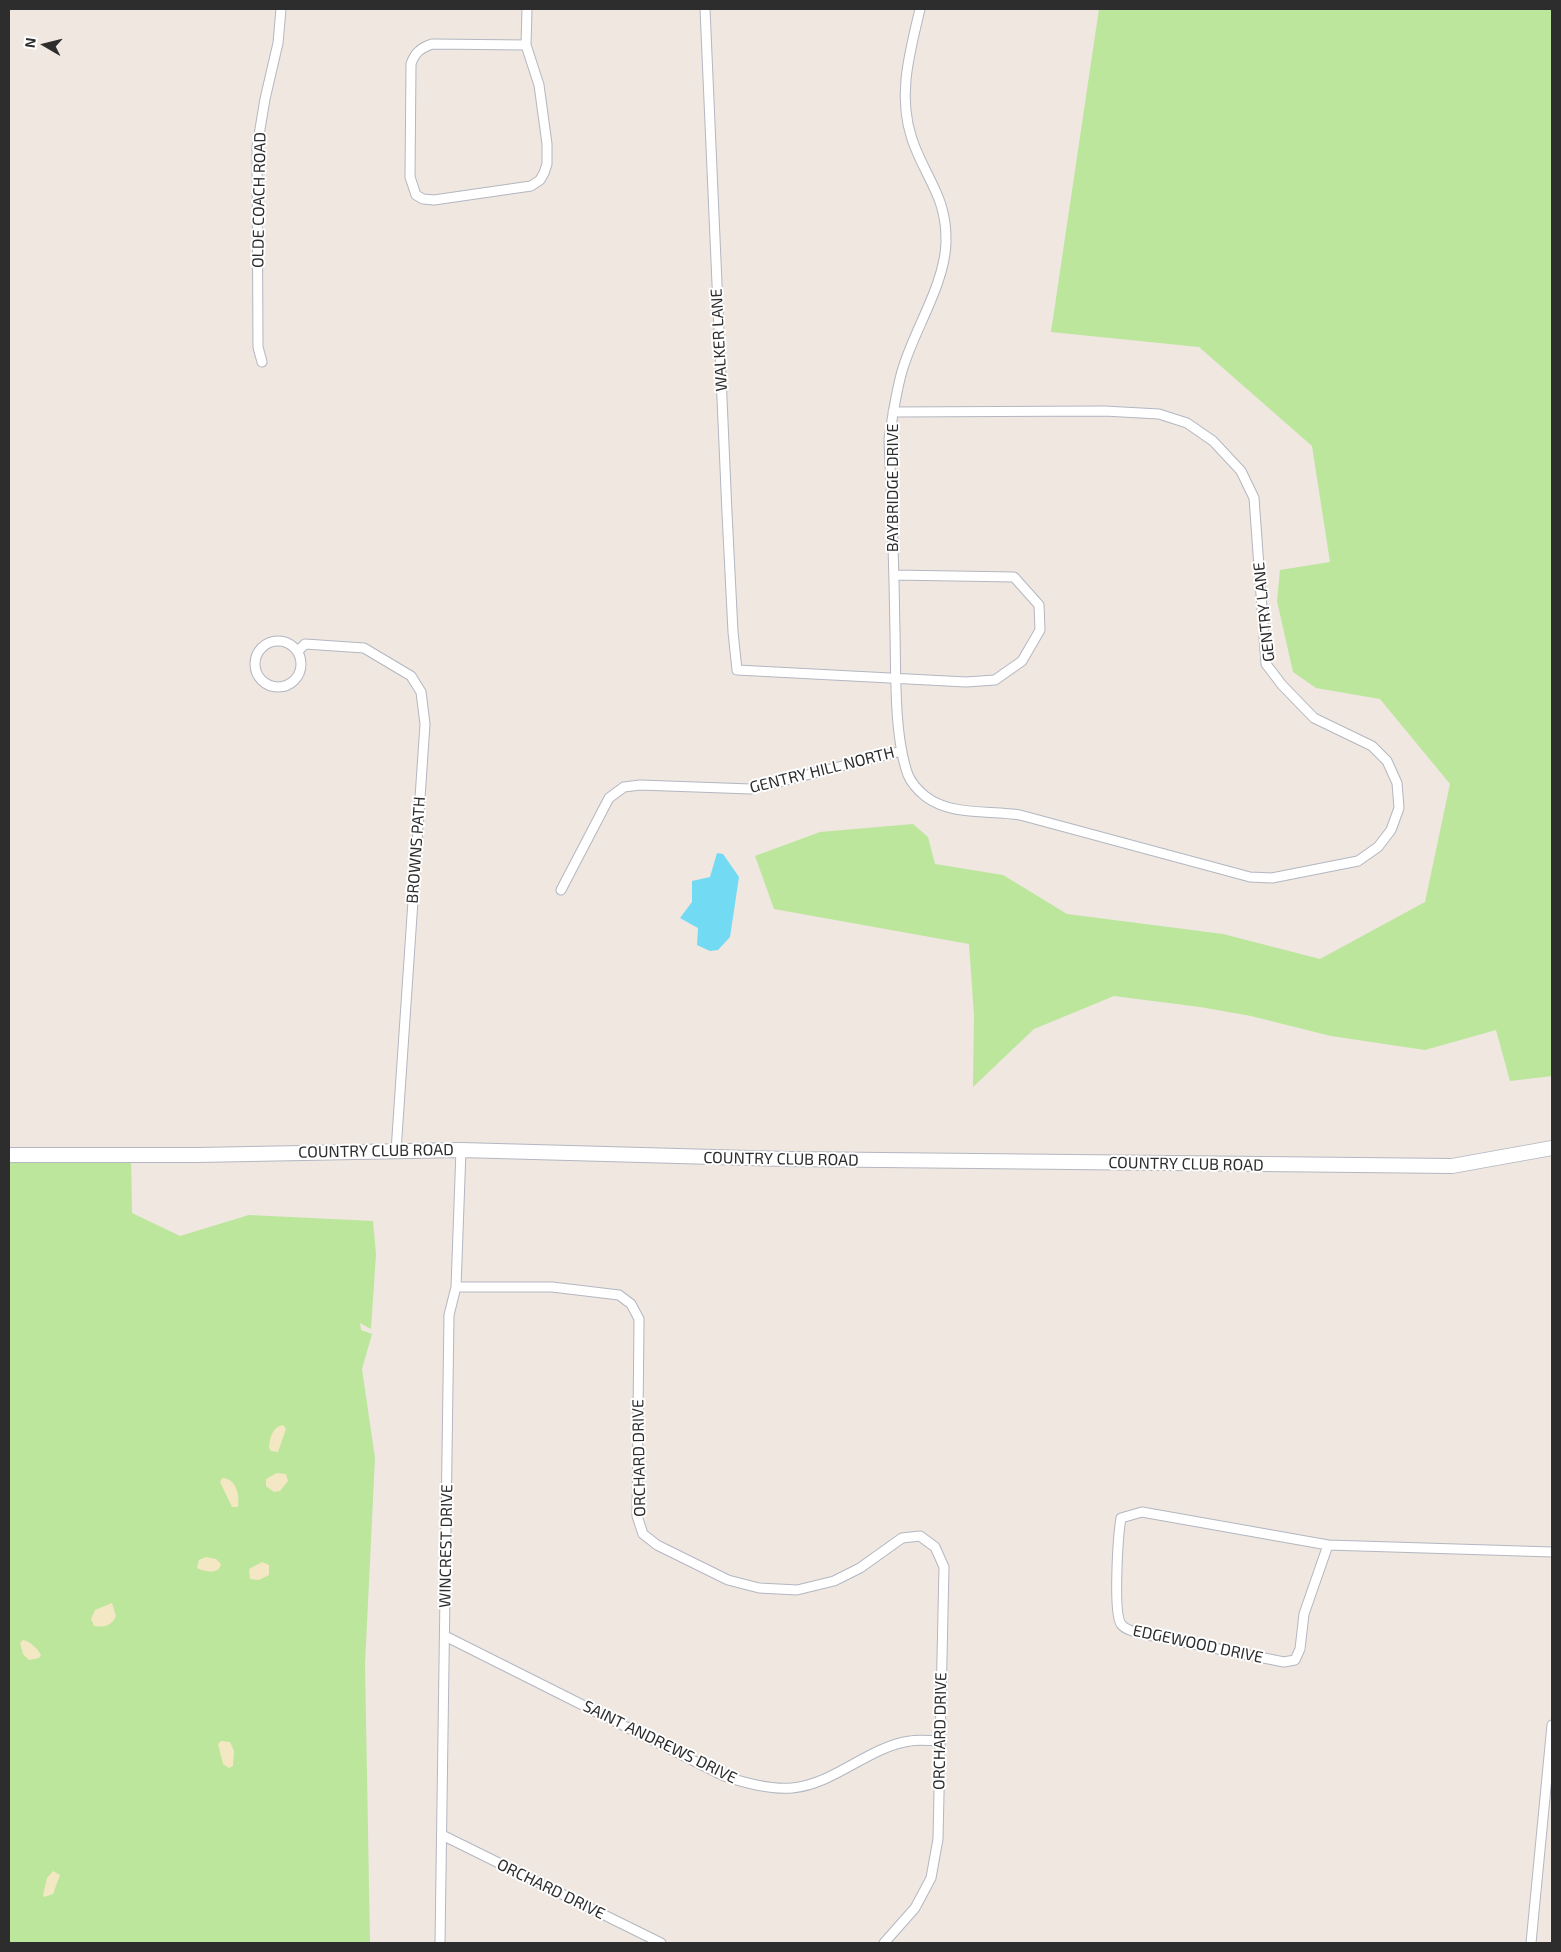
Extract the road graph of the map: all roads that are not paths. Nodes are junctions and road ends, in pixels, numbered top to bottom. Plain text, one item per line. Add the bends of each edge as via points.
1 (281, 9) edge
2 (526, 9) edge
3 (705, 9) edge
4 (920, 9) edge
5 (526, 45) junction
6 (262, 362) dead end
7 (893, 412) junction
8 (894, 575) junction
9 (298, 651) junction
10 (896, 677) junction
11 (902, 751) junction
12 (561, 890) dead end
13 (1552, 1148) edge
14 (461, 1150) junction
15 (396, 1151) junction
16 (9, 1155) edge
17 (456, 1287) junction
18 (1328, 1545) junction
19 (1552, 1552) edge
20 (446, 1636) junction
21 (1552, 1725) edge
22 (940, 1741) junction
23 (442, 1835) junction
24 (440, 1943) edge
25 (661, 1943) edge
26 (884, 1943) edge
27 (1531, 1943) edge

1 - 6 street, OLDE COACH ROAD via 278,43 257,147 258,347
2 - 5 street
3 - 10 street, WALKER LANE via 737,670
4 - 7 street, BAYBRIDGE DRIVE via 905,73 906,116 912,140 936,188 946,222 946,244 942,267 903,368
5 - 5 street via 544,112 548,164 540,180 531,186 434,200 416,195 410,177 411,64 414,55 432,44
7 - 8 street, BAYBRIDGE DRIVE via 889,439
7 - 11 street, GENTRY LANE via 1104,411 1159,414 1187,424 1214,441 1241,471 1254,498 1266,664 1314,718 1372,746 1387,761 1397,782 1399,808 1391,830 1378,847 1358,861 1272,878 1250,877 1020,815 962,811 940,806 924,795 909,778
8 - 10 street, BAYBRIDGE DRIVE
8 - 10 street via 1014,577 1039,605 1040,630 1022,660 995,680 966,682
9 - 9 street via 283,641 274,640 266,644 255,658 258,676 273,686 290,684 301,669
9 - 15 street, BROWNS PATH via 305,644 364,648 411,676 421,692 425,724
10 - 11 street, GENTRY LANE
11 - 12 street, GENTRY HILL NORTH via 751,789 624,787 608,798
13 - 14 street, COUNTRY CLUB ROAD via 1452,1166 786,1160
14 - 15 street, COUNTRY CLUB ROAD
14 - 17 street, WINCREST DRIVE
15 - 16 street, COUNTRY CLUB ROAD
17 - 20 street, WINCREST DRIVE via 449,1315
17 - 22 street, ORCHARD DRIVE via 552,1287 619,1295 631,1304 639,1319 637,1516 643,1534 657,1544 728,1580 759,1588 797,1590 834,1581 860,1568 902,1538 920,1536 935,1547 944,1567
18 - 18 street, EDGEWOOD DRIVE via 1142,1512 1121,1518 1119,1621 1122,1627 1138,1633 1284,1662 1295,1660 1300,1649 1304,1614
18 - 19 street, EDGEWOOD DRIVE
20 - 22 street, SAINT ANDREWS DRIVE via 724,1776 744,1783 792,1788 813,1783 910,1740
20 - 23 street, WINCREST DRIVE
21 - 27 street
22 - 26 street, ORCHARD DRIVE via 938,1839 931,1878 915,1908
23 - 24 street, WINCREST DRIVE
23 - 25 street, ORCHARD DRIVE

